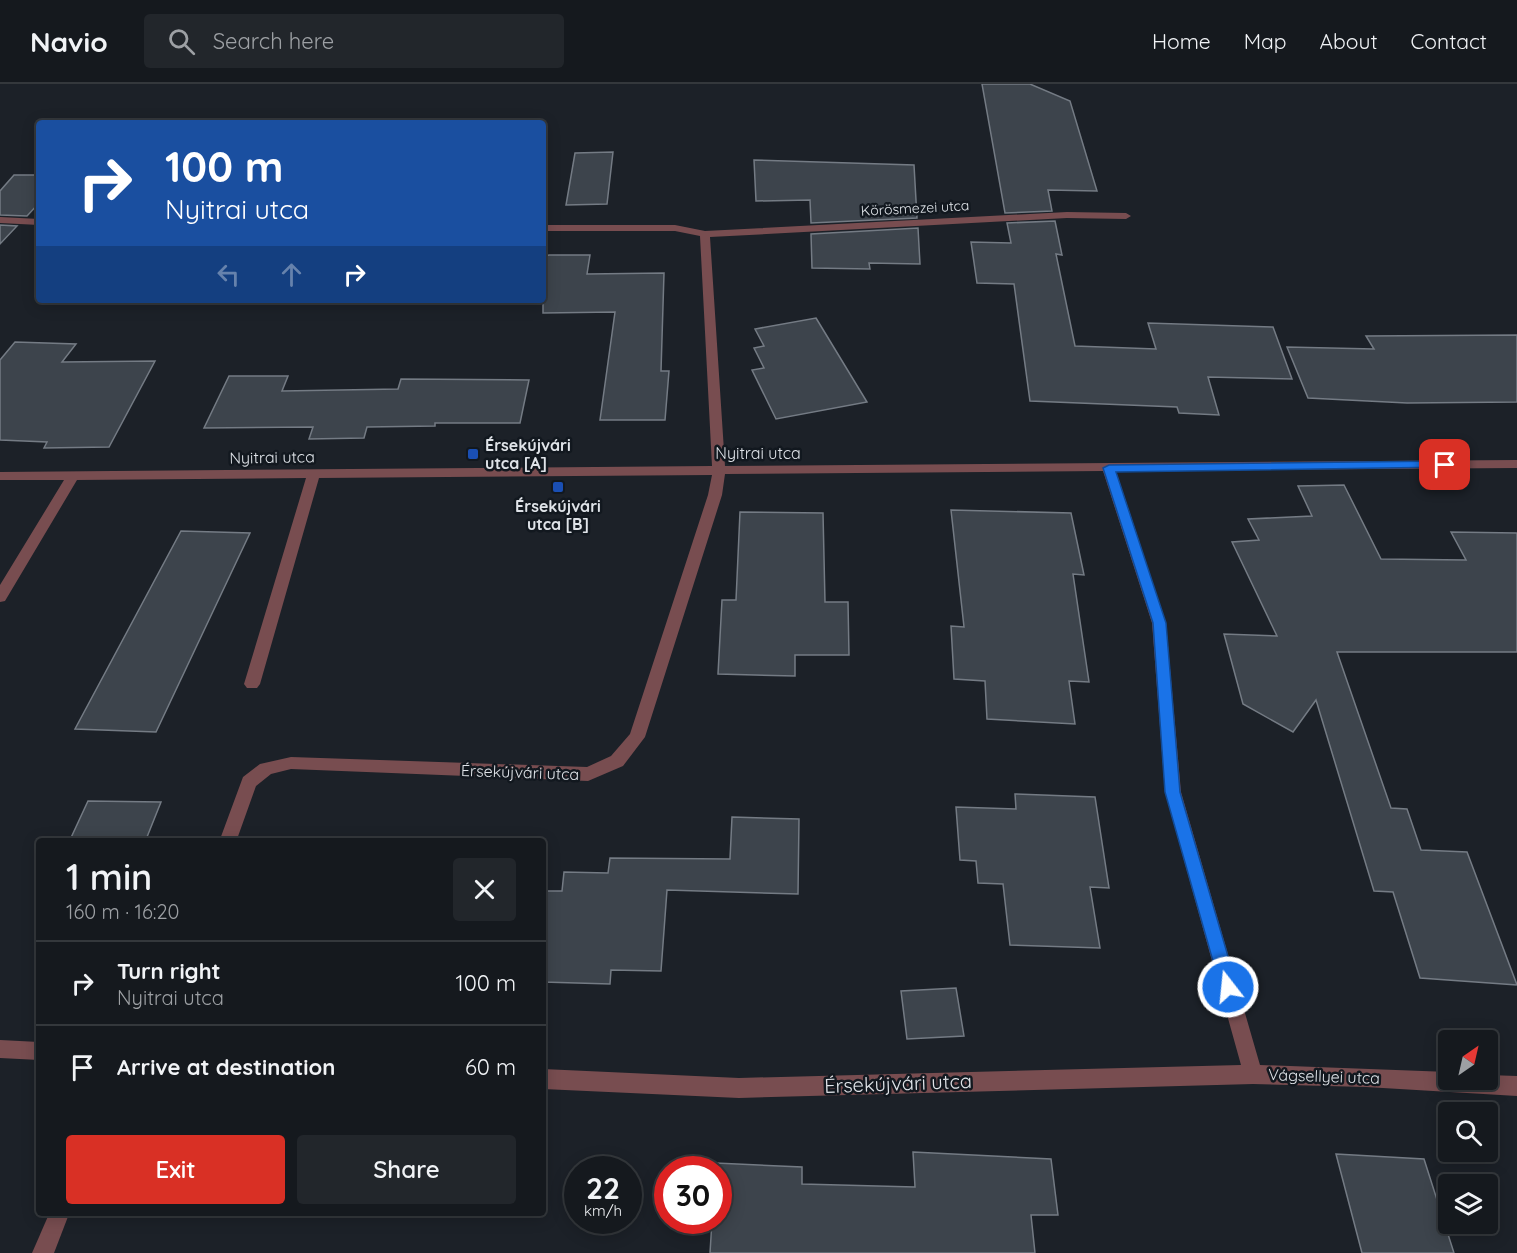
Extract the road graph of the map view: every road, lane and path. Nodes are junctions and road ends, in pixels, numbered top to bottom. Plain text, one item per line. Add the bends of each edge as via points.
1 (1126, 216) dead end
2 (0, 220) edge
3 (36, 222) edge
4 (546, 228) edge
5 (705, 234) junction
6 (1517, 464) edge
7 (1109, 468) junction
8 (719, 470) junction
9 (314, 473) junction
10 (0, 476) edge
11 (73, 477) junction
12 (0, 597) edge
13 (252, 684) dead end
14 (228, 838) edge
15 (0, 1049) edge
16 (36, 1051) edge
17 (1253, 1074) junction
18 (546, 1079) edge
19 (1517, 1086) edge
20 (58, 1216) edge
21 (43, 1253) edge

1 - 5 street, Körösmezei utca via 1067,215
2 - 3 street
4 - 5 street, Körösmezei utca via 675,228
5 - 8 street
6 - 7 street, Nyitrai utca
7 - 8 street, Nyitrai utca
7 - 17 street, Vágsellyei utca via 1160,623 1173,792
8 - 9 street, Nyitrai utca
8 - 14 street, Érsekújvári utca via 715,495 637,737 617,761 588,774 291,764 266,769 249,782
9 - 11 street, Nyitrai utca
9 - 13 street
10 - 11 street, Nyitrai utca
11 - 12 street
15 - 16 street
17 - 18 street, Érsekújvári utca via 739,1088
17 - 19 street, Vágsellyei utca
20 - 21 street

